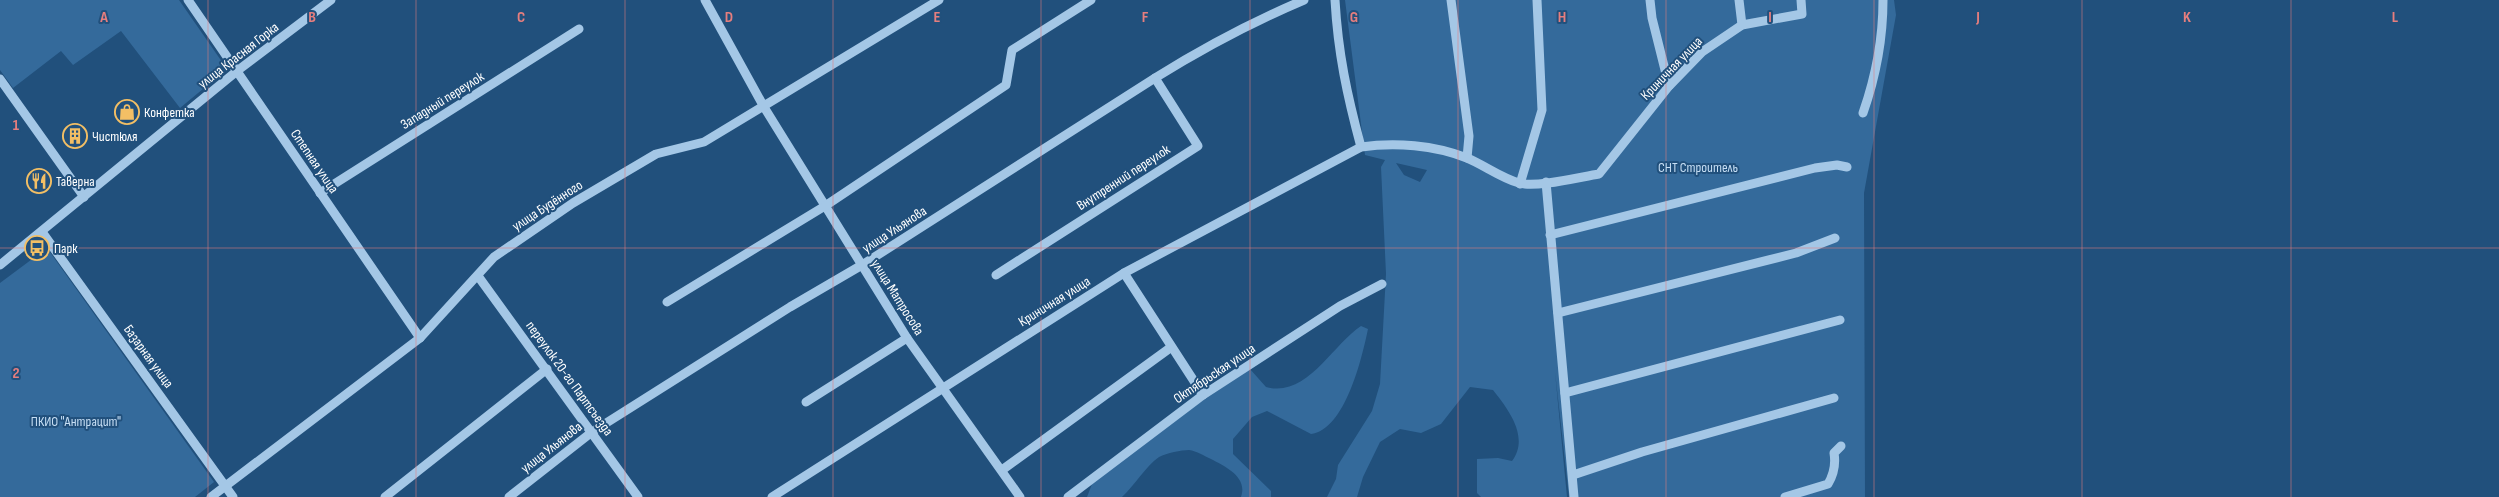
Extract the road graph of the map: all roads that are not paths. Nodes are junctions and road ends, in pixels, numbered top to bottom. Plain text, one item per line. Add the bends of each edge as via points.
1 (188, 0) edge
2 (331, 0) edge
3 (705, 0) edge
4 (939, 0) edge
5 (1091, 0) edge
6 (1304, 0) edge
7 (1335, 0) edge
8 (1451, 0) edge
9 (1536, 0) edge
10 (1650, 0) edge
11 (1738, 0) edge
12 (1801, 0) edge
13 (1883, 0) edge
14 (1742, 25) junction
15 (579, 29) dead end
16 (237, 71) junction
17 (1155, 78) junction
18 (0, 79) edge
19 (1669, 86) junction
20 (764, 106) junction
21 (1863, 112) dead end
22 (1360, 147) junction
23 (1467, 158) junction
24 (1847, 167) dead end
25 (1546, 182) junction
26 (1520, 184) junction
27 (320, 193) junction
28 (84, 197) junction
29 (825, 206) junction
30 (42, 232) junction
31 (1550, 235) junction
32 (1835, 238) dead end
33 (0, 265) edge
34 (862, 265) junction
35 (1124, 273) junction
36 (996, 275) dead end
37 (478, 276) junction
38 (1382, 284) dead end
39 (667, 302) dead end
40 (1558, 313) junction
41 (1840, 320) dead end
42 (420, 338) junction
43 (907, 338) junction
44 (1170, 348) junction
45 (547, 369) junction
46 (943, 387) junction
47 (1565, 393) junction
48 (1203, 395) junction
49 (1834, 398) dead end
50 (806, 402) dead end
51 (592, 432) junction
52 (1841, 446) dead end
53 (1002, 470) junction
54 (1573, 475) junction
55 (225, 486) junction
56 (211, 497) edge
57 (233, 497) edge
58 (386, 497) edge
59 (509, 497) edge
60 (638, 497) edge
61 (772, 497) edge
62 (1020, 497) edge
63 (1068, 497) edge
64 (1574, 497) edge
65 (1785, 497) edge

1 - 16 street, Степная улица
2 - 16 street, улица Красная Горка
3 - 20 street, улица Матросова
4 - 20 street, улица Будённого
5 - 29 street via 1012,50 1006,85
6 - 17 street, улица Ульянова via 1244,26
7 - 22 street via 1337,44
8 - 23 street via 1469,136
9 - 26 street via 1542,110
10 - 19 street
11 - 14 street
12 - 14 street, Криничная улица via 1802,14
13 - 21 street via 1881,38
14 - 19 street, Криничная улица via 1702,52
15 - 27 street, Западный переулок
16 - 27 street, Степная улица
16 - 28 street, улица Красная Горка
17 - 34 street, улица Ульянова
17 - 36 street, Внутренний переулок via 1198,146
18 - 28 street
19 - 25 street, Криничная улица via 1599,174
20 - 29 street, улица Матросова
20 - 37 street, улица Будённого via 704,142 656,154 590,193 494,257
22 - 23 street via 1376,144 1418,147
22 - 35 street, Криничная улица
23 - 26 street
24 - 31 street via 1815,168
25 - 26 street
25 - 31 street
27 - 42 street, Степная улица
28 - 30 street, улица Красная Горка
29 - 34 street, улица Матросова
29 - 39 street
30 - 33 street, улица Красная Горка
30 - 55 street, Базарная улица
31 - 40 street
32 - 40 street via 1796,252
34 - 43 street, улица Матросова
34 - 51 street, улица Ульянова
35 - 44 street
35 - 46 street, Криничная улица
37 - 42 street, улица Будённого
37 - 45 street, переулок 20-го Партсъезда
38 - 48 street, Октябрьская улица via 1340,306
40 - 47 street
41 - 47 street
42 - 55 street, улица Будённого
43 - 46 street, улица Матросова
43 - 50 street
44 - 48 street
44 - 53 street
45 - 51 street, переулок 20-го Партсъезда
45 - 58 street
46 - 53 street, улица Матросова
46 - 61 street, Криничная улица
47 - 54 street
48 - 63 street, Октябрьская улица
49 - 54 street via 1642,452
51 - 59 street, улица Ульянова
51 - 60 street, переулок 20-го Партсъезда
52 - 65 street via 1834,453 1833,476 1828,484
53 - 62 street, улица Матросова
54 - 64 street
55 - 56 street, улица Будённого
55 - 57 street, Базарная улица

